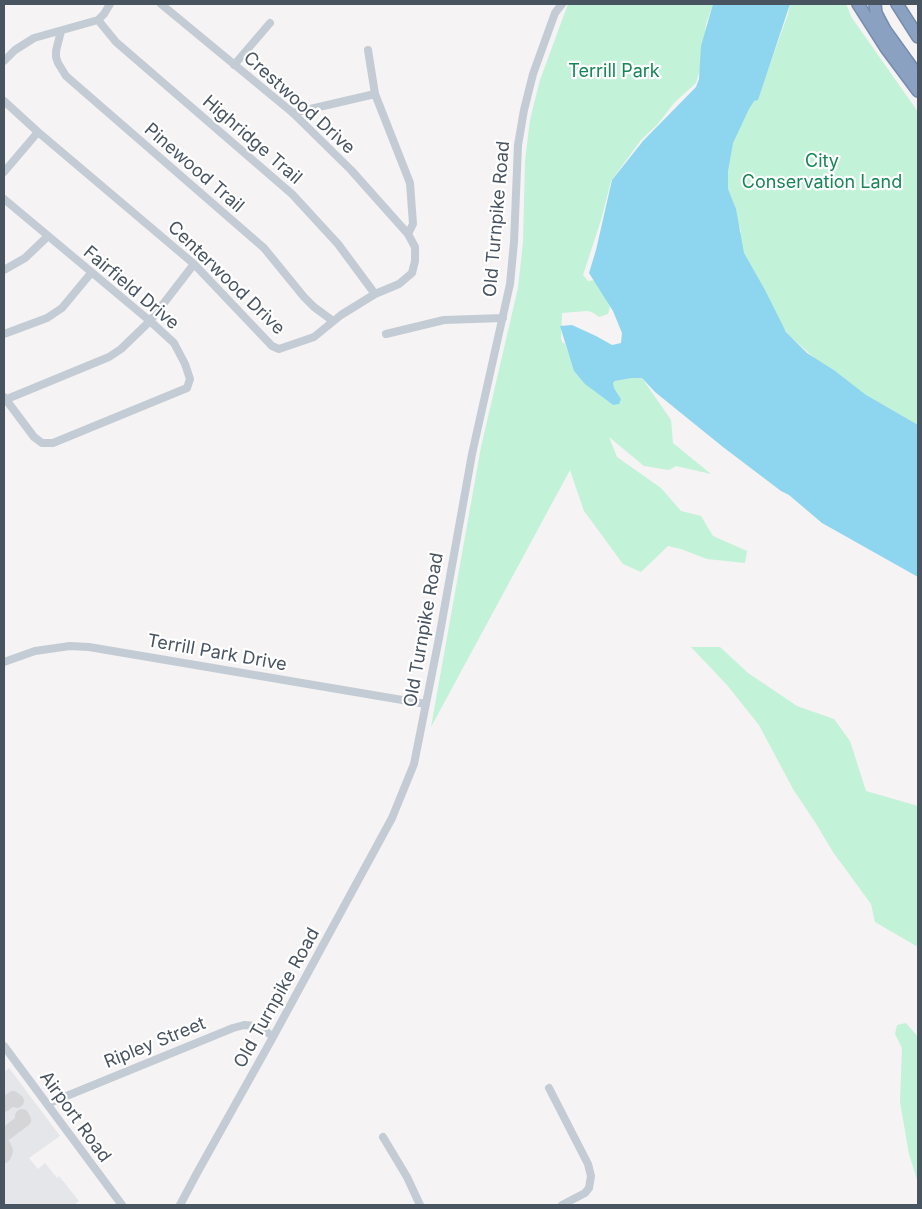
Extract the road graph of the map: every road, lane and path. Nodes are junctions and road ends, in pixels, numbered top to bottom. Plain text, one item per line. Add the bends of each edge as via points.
1 (110, 4) edge
2 (161, 4) edge
3 (556, 4) edge
4 (562, 4) edge
5 (858, 4) edge
6 (875, 4) edge
7 (897, 4) edge
8 (556, 13) junction
9 (98, 20) junction
10 (270, 23) dead end
11 (61, 31) junction
12 (918, 37) edge
13 (368, 50) dead end
14 (4, 61) edge
15 (234, 65) junction
16 (918, 76) edge
17 (918, 91) edge
18 (375, 94) junction
19 (4, 101) edge
20 (293, 113) junction
21 (38, 132) junction
22 (4, 172) edge
23 (4, 200) edge
24 (408, 234) junction
25 (47, 237) junction
26 (194, 264) junction
27 (4, 270) edge
28 (91, 273) junction
29 (375, 294) junction
30 (503, 318) junction
31 (150, 321) junction
32 (333, 321) junction
33 (4, 334) edge
34 (386, 334) dead end
35 (5, 398) edge
36 (4, 662) edge
37 (426, 704) junction
38 (273, 1037) junction
39 (4, 1046) edge
40 (549, 1088) dead end
41 (47, 1104) junction
42 (382, 1137) dead end
43 (122, 1205) edge
44 (180, 1205) edge
45 (420, 1205) edge
46 (562, 1205) edge

1 - 9 street
2 - 15 street, Crestwood Drive
3 - 8 street, Old Turnpike Road
4 - 8 street, Old Turnpike Road
5 - 17 highway
6 - 16 highway via 885,30
7 - 12 highway
8 - 30 street, Old Turnpike Road via 533,74 519,133 514,250
9 - 11 street
9 - 29 street, Highridge Trail via 116,42 292,194 338,244
10 - 15 street
11 - 14 street via 28,42
11 - 32 street, Pinewood Trail via 56,57 66,76 264,248 304,297
13 - 18 street
15 - 20 street, Crestwood Drive
18 - 20 street
18 - 24 street via 410,183 412,224
19 - 21 street, Centerwood Drive
20 - 24 street, Crestwood Drive via 352,170
21 - 22 street
21 - 26 street, Centerwood Drive
23 - 25 street, Fairfield Drive
24 - 29 street, Centerwood Drive via 415,247 412,272 399,284
25 - 27 street via 25,258
25 - 28 street, Fairfield Drive
26 - 31 street
26 - 32 street, Centerwood Drive via 272,346 279,349 314,337
28 - 31 street, Fairfield Drive
28 - 33 street via 62,308 47,318
29 - 32 street, Centerwood Drive
30 - 34 street via 444,320
30 - 37 street, Old Turnpike Road via 472,454
31 - 35 street via 109,357
31 - 35 street, Fairfield Drive via 174,344 185,364 190,379 186,388 53,443 42,443 34,437
36 - 37 street, Terrill Park Drive via 36,651 89,647
37 - 38 street, Old Turnpike Road via 414,764 392,818
38 - 41 street, Ripley Street via 257,1026 233,1028
38 - 44 street, Old Turnpike Road
39 - 41 street, Airport Road
40 - 46 street via 591,1176 585,1193
41 - 43 street, Airport Road
42 - 45 street

